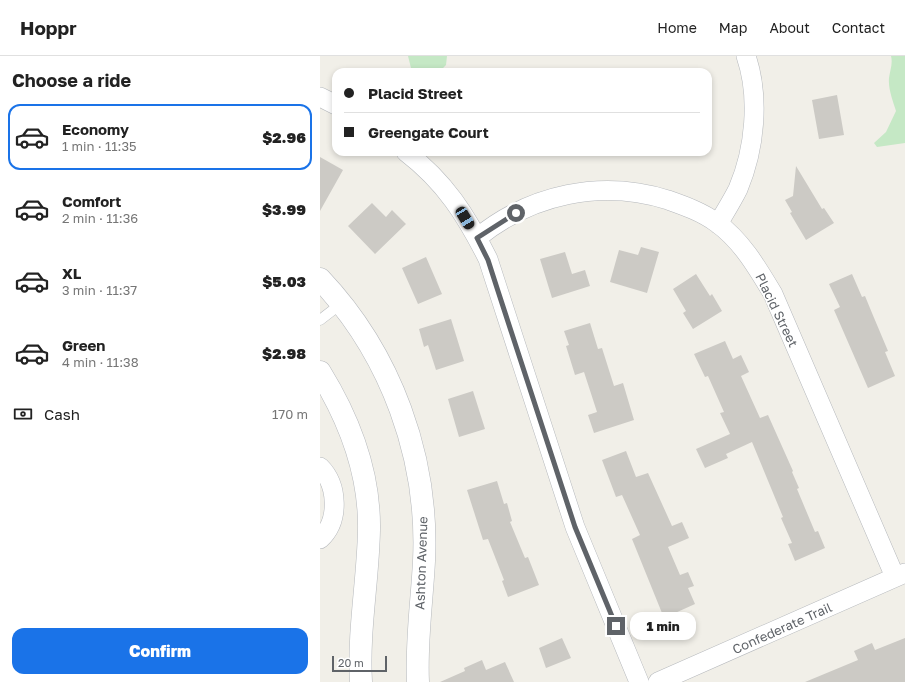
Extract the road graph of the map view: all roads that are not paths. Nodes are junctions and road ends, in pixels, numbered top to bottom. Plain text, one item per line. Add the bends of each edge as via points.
1 (746, 56) edge
2 (320, 96) edge
3 (332, 103) edge
4 (411, 156) edge
5 (718, 224) junction
6 (477, 238) junction
7 (320, 279) edge
8 (342, 303) junction
9 (320, 320) edge
10 (320, 372) edge
11 (320, 467) edge
12 (320, 539) edge
13 (900, 575) edge
14 (362, 682) edge
15 (418, 682) edge
16 (639, 682) edge
17 (658, 682) edge

1 - 5 street via 753,91 751,144 738,188
2 - 3 street
4 - 6 street via 437,178
5 - 6 street, Placid Street via 684,205 635,192 603,190 578,192 543,201 516,213
5 - 13 street, Placid Street via 756,266 773,294
6 - 16 street via 488,260 575,527
7 - 8 street, Ashton Avenue
8 - 9 lane
8 - 15 street, Ashton Avenue via 378,357 391,386 408,430 419,475 424,560 418,629
10 - 14 street via 352,433 363,473 367,501 369,529 360,653
11 - 12 street via 332,488 335,505 331,522
13 - 17 street, Confederate Trail

